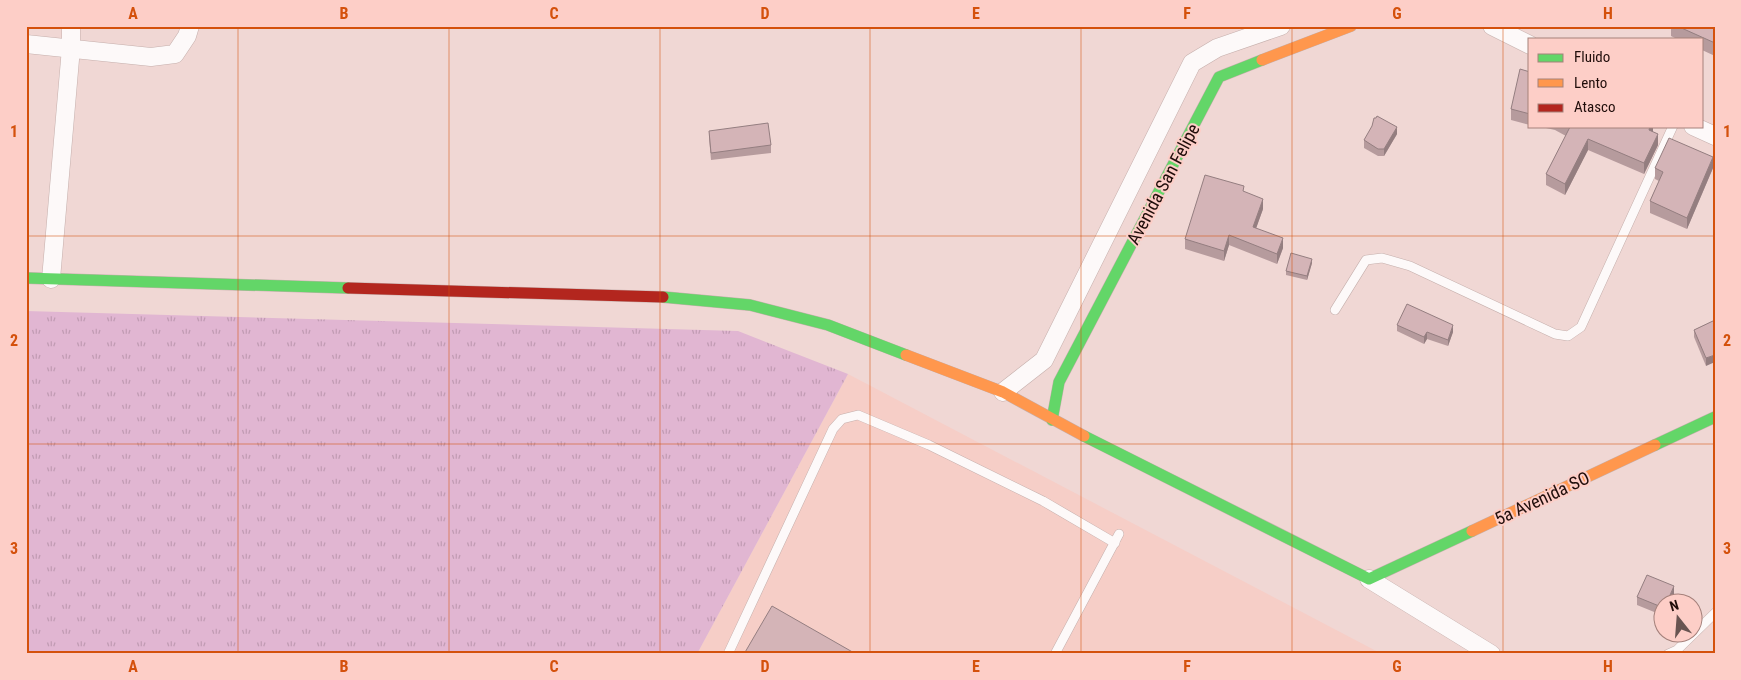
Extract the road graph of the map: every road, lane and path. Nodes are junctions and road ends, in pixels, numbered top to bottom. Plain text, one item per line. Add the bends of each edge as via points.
1 (71, 26) edge
2 (190, 26) edge
3 (1281, 26) edge
4 (1351, 26) edge
5 (1492, 26) edge
6 (26, 44) edge
7 (1528, 44) edge
8 (70, 48) junction
9 (1672, 128) edge
10 (1697, 128) edge
11 (1715, 136) edge
12 (26, 278) edge
13 (51, 279) junction
14 (1334, 310) dead end
15 (1003, 392) junction
16 (1715, 417) edge
17 (1052, 420) junction
18 (1119, 534) dead end
19 (1114, 543) junction
20 (1369, 578) junction
21 (1715, 613) edge
22 (728, 654) edge
23 (1055, 654) edge
24 (1491, 654) edge
25 (1668, 654) edge

1 - 8 street
2 - 8 street via 175,54 151,57
3 - 15 street, Avenida San Felipe via 1217,48 1192,63 1044,360
4 - 17 street, Avenida San Felipe via 1219,77 1059,382
5 - 7 street
6 - 8 street
8 - 13 street
9 - 14 lane via 1581,327 1568,336 1555,334 1410,266 1382,258 1366,260
10 - 11 street
12 - 13 street
13 - 15 street via 653,296 750,305 828,325
15 - 17 street
16 - 20 street, 5a Avenida SO
17 - 20 street
18 - 19 lane
19 - 22 lane via 1043,501 929,445 858,415 842,419 833,429
19 - 23 lane
20 - 24 street
21 - 25 lane via 1677,650

